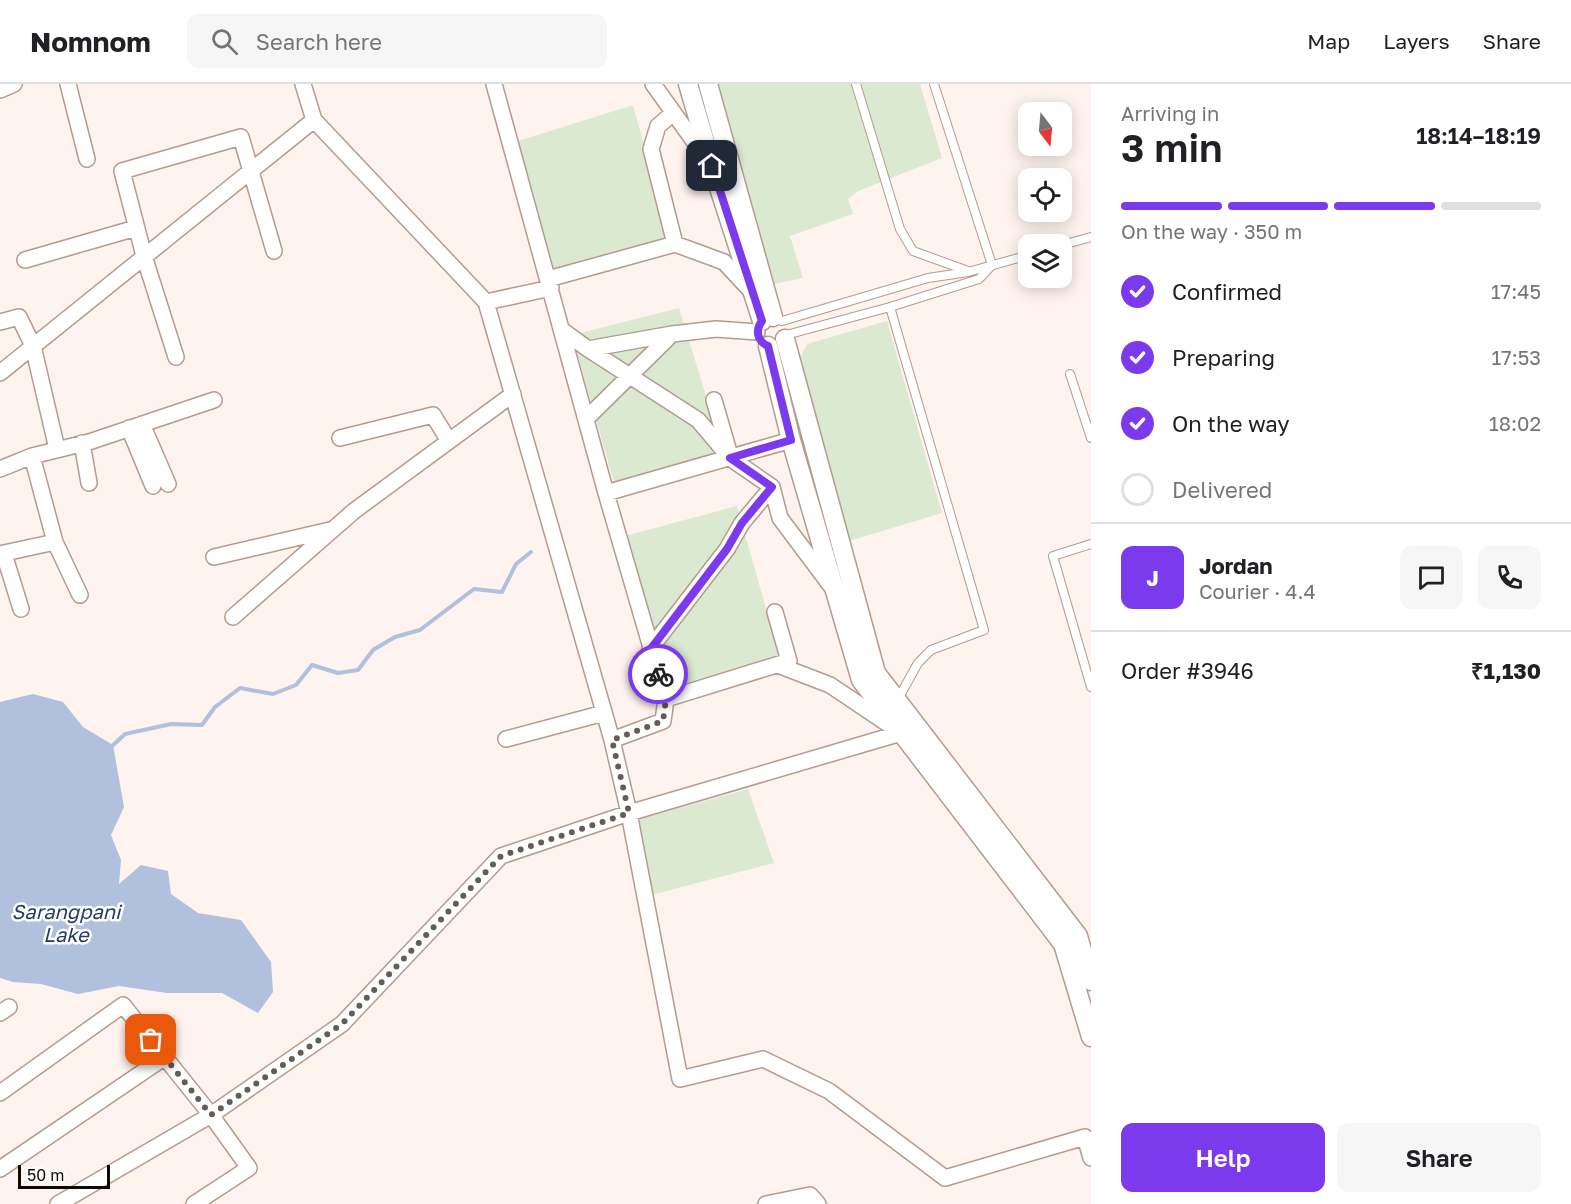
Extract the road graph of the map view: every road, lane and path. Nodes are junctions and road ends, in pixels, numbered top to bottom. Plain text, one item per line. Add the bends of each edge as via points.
1 (14, 84) edge
2 (68, 84) edge
3 (303, 84) edge
4 (494, 84) edge
5 (653, 84) edge
6 (688, 84) edge
7 (708, 84) edge
8 (856, 84) edge
9 (934, 84) edge
10 (0, 90) edge
11 (673, 113) junction
12 (314, 120) junction
13 (87, 159) dead end
14 (712, 166) junction
15 (252, 169) junction
16 (136, 228) junction
17 (1091, 237) edge
18 (1072, 242) edge
19 (675, 244) junction
20 (274, 251) dead end
21 (144, 256) junction
22 (1018, 258) edge
23 (25, 260) dead end
24 (992, 265) junction
25 (968, 272) junction
26 (549, 284) junction
27 (754, 294) junction
28 (486, 302) junction
29 (890, 307) junction
30 (0, 322) edge
31 (562, 330) junction
32 (773, 330) junction
33 (672, 334) junction
34 (33, 346) junction
35 (588, 349) junction
36 (176, 357) dead end
37 (0, 373) edge
38 (1070, 374) dead end
39 (629, 375) junction
40 (513, 394) junction
41 (214, 400) dead end
42 (714, 400) dead end
43 (587, 418) junction
44 (135, 426) junction
45 (340, 438) dead end
46 (1091, 438) edge
47 (791, 440) junction
48 (449, 441) junction
49 (82, 443) junction
50 (57, 449) junction
51 (32, 456) junction
52 (817, 456) junction
53 (730, 458) junction
54 (797, 461) junction
55 (0, 470) edge
56 (88, 483) dead end
57 (161, 485) dead end
58 (772, 487) junction
59 (606, 493) junction
60 (333, 529) junction
61 (55, 542) junction
62 (1091, 544) edge
63 (2, 554) edge
64 (214, 557) dead end
65 (836, 593) junction
66 (80, 595) dead end
67 (21, 609) dead end
68 (775, 612) dead end
69 (233, 617) dead end
70 (650, 650) junction
71 (778, 665) junction
72 (1091, 687) edge
73 (666, 699) junction
74 (897, 700) junction
75 (604, 714) junction
76 (907, 727) junction
77 (506, 739) dead end
78 (612, 740) junction
79 (629, 813) junction
80 (1091, 981) edge
81 (1091, 1037) edge
82 (165, 1057) junction
83 (0, 1093) edge
84 (211, 1115) junction
85 (1091, 1158) edge
86 (0, 1169) edge
87 (58, 1204) edge
88 (194, 1204) edge
89 (766, 1204) edge
90 (818, 1204) edge

1 - 10 street
2 - 13 street
3 - 12 street
4 - 26 street
5 - 11 street
6 - 14 street
7 - 32 street
8 - 25 lane via 900,229 913,251
9 - 24 lane
11 - 14 street
11 - 19 street via 658,126 651,149
12 - 15 street
12 - 28 street
14 - 27 street
15 - 16 street via 243,139 238,137 124,170 121,173
15 - 20 street
15 - 21 street
16 - 21 street
16 - 23 street
17 - 18 lane
19 - 26 street
19 - 27 street via 724,262
21 - 34 street
21 - 36 street
22 - 24 lane
24 - 25 lane
24 - 29 lane via 979,279
25 - 32 lane via 928,278
26 - 28 street
26 - 31 street
27 - 32 street
28 - 40 street
29 - 32 lane
29 - 74 lane via 984,630 931,650 918,663
30 - 34 street via 19,317
31 - 35 street
31 - 43 street
32 - 33 street via 716,329
32 - 47 street
32 - 52 street
33 - 35 street
33 - 39 street
34 - 37 street
34 - 50 street
35 - 39 street
38 - 46 lane
39 - 43 street
39 - 53 street via 698,420
40 - 48 street
40 - 75 street
41 - 44 street
42 - 53 street
43 - 59 street
44 - 49 street
44 - 57 street
45 - 48 street via 433,415
47 - 53 street
47 - 54 street
48 - 60 street
49 - 50 street
49 - 56 street
50 - 51 street
51 - 55 street
51 - 61 street
52 - 54 street
52 - 74 street via 876,673
53 - 58 street
53 - 59 street
54 - 65 street
58 - 65 street via 780,518
58 - 70 street
59 - 70 street
60 - 64 street
60 - 69 street
61 - 63 street
61 - 66 street
62 - 72 lane via 1053,556
63 - 67 street
65 - 76 street via 861,680
68 - 71 street via 789,661
70 - 73 street
71 - 73 street
71 - 76 street via 830,685
73 - 78 street via 663,721
74 - 76 street
75 - 77 street
75 - 78 street
76 - 79 street
76 - 80 street via 1078,936
76 - 81 street via 1063,944
78 - 79 street
79 - 84 street via 501,856 342,1024
79 - 85 street via 680,1079 763,1059 830,1091 945,1178 1085,1137
82 - 83 street via 123,1005
82 - 84 street
82 - 86 street
84 - 87 street
84 - 88 street via 249,1168
89 - 90 street via 810,1195

